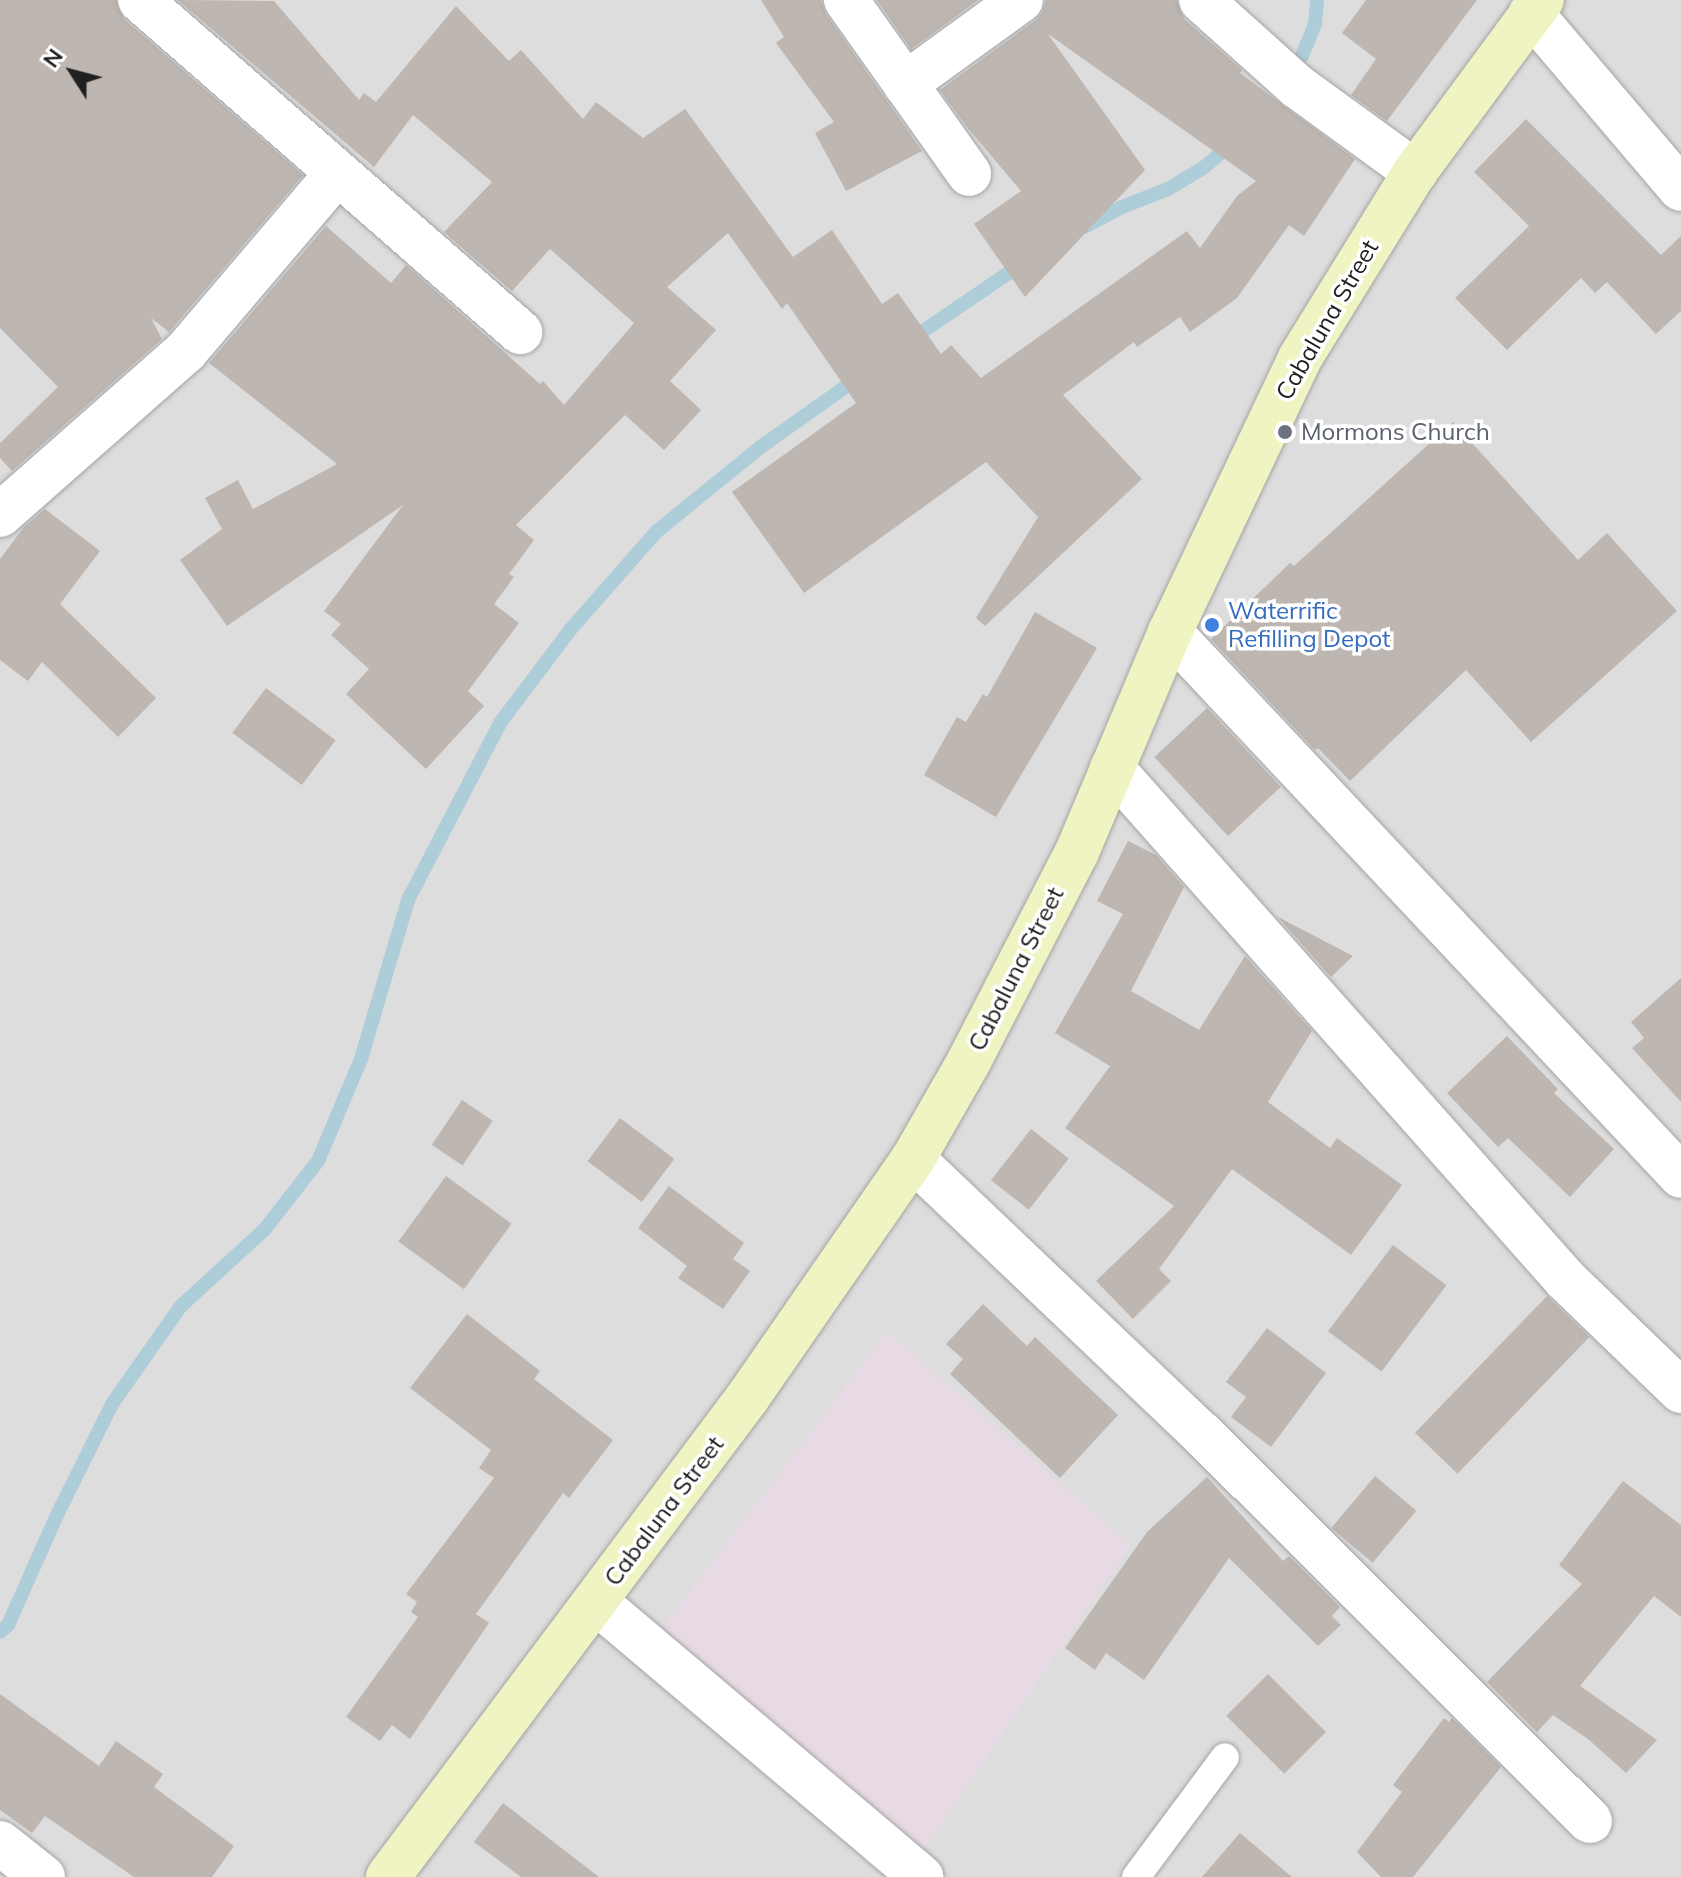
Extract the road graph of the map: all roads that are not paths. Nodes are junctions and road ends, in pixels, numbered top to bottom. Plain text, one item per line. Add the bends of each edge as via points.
1 (140, 0) edge
2 (846, 0) edge
3 (1021, 0) edge
4 (1201, 0) edge
5 (1537, 6) edge
6 (905, 84) junction
7 (1415, 172) junction
8 (969, 174) dead end
9 (336, 175) junction
10 (1681, 189) edge
11 (520, 332) dead end
12 (0, 515) edge
13 (1170, 632) junction
14 (1112, 768) junction
15 (913, 1159) junction
16 (1681, 1176) edge
17 (1681, 1391) edge
18 (596, 1602) junction
19 (1225, 1757) dead end
20 (1590, 1821) dead end
21 (0, 1843) edge
22 (43, 1877) edge
23 (388, 1877) edge
24 (921, 1877) edge
25 (1136, 1877) edge

1 - 9 street
2 - 6 street
3 - 6 street
4 - 7 street via 1298,87
5 - 7 main road, Cabaluna Street
5 - 10 street
6 - 8 street
7 - 13 main road, Cabaluna Street via 1300,358
9 - 11 street
9 - 12 street via 186,351
13 - 14 main road, Cabaluna Street
13 - 16 street
14 - 15 main road, Cabaluna Street via 1069,866
14 - 17 street via 1566,1280
15 - 18 main road, Cabaluna Street via 748,1397
15 - 20 street via 1191,1423
18 - 23 main road, Cabaluna Street
18 - 24 street
19 - 25 lane
21 - 22 street

